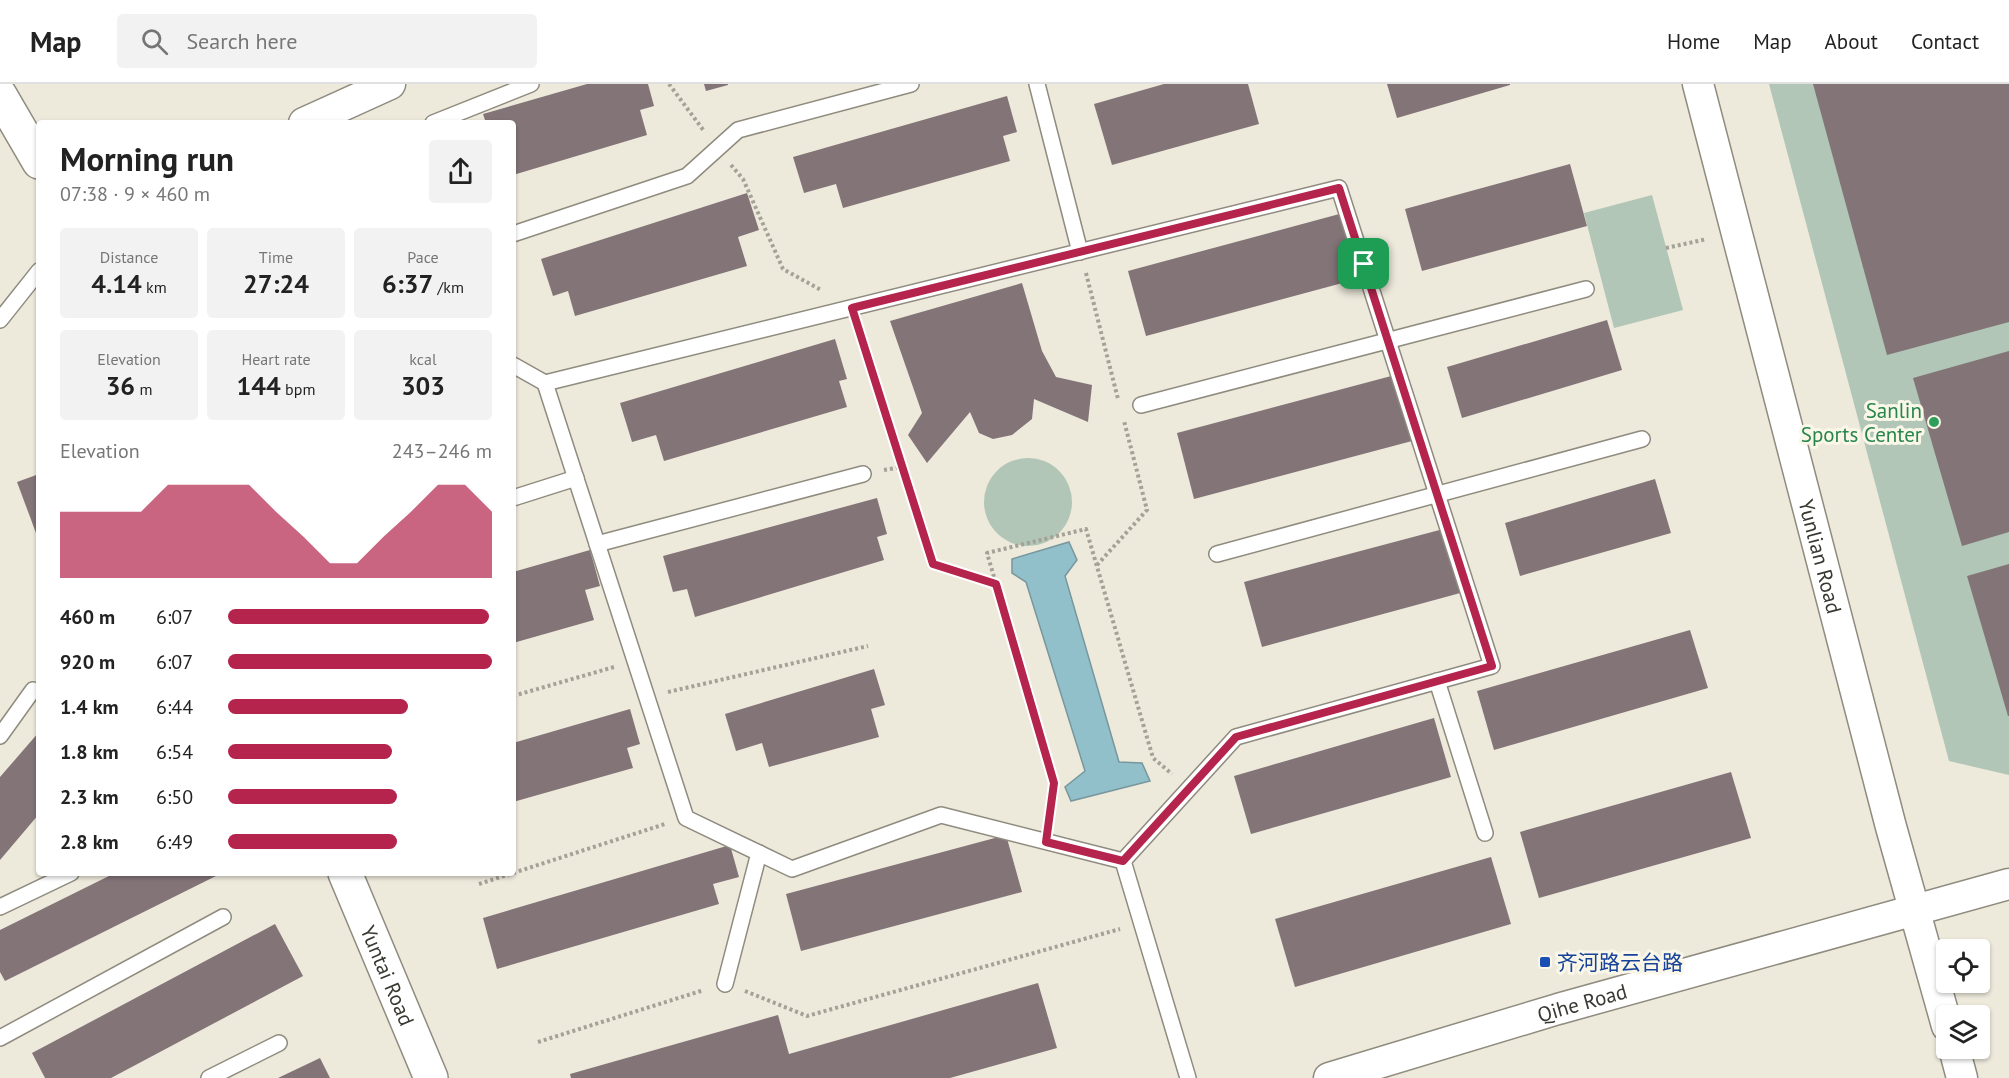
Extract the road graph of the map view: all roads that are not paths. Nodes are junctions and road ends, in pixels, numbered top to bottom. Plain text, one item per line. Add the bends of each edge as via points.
1 (390, 84) edge
2 (531, 84) edge
3 (911, 84) edge
4 (1037, 84) edge
5 (1698, 84) edge
6 (0, 95) edge
7 (311, 120) edge
8 (441, 120) edge
9 (36, 157) edge
10 (516, 233) edge
11 (1080, 252) junction
12 (36, 275) edge
13 (1586, 289) dead end
14 (0, 320) edge
15 (1388, 339) junction
16 (516, 367) edge
17 (545, 382) junction
18 (1141, 405) dead end
19 (1642, 439) dead end
20 (863, 474) dead end
21 (576, 478) junction
22 (1437, 493) junction
23 (516, 497) edge
24 (597, 544) junction
25 (1217, 554) dead end
26 (1437, 681) junction
27 (33, 690) dead end
28 (0, 736) edge
29 (1485, 833) dead end
30 (759, 853) junction
31 (1123, 861) junction
32 (65, 876) edge
33 (346, 876) edge
34 (2009, 884) edge
35 (0, 907) edge
36 (1914, 912) junction
37 (223, 917) dead end
38 (725, 984) road end
39 (1941, 1005) edge
40 (0, 1038) edge
41 (279, 1043) dead end
42 (1957, 1059) edge
43 (1336, 1077) edge
44 (209, 1078) edge
45 (431, 1078) edge
46 (1188, 1078) edge
47 (1962, 1078) edge

1 - 7 street
2 - 8 lane
3 - 10 lane via 738,130 687,176
4 - 11 lane
5 - 36 street, Yunlian Road
6 - 9 street
11 - 15 lane via 1339,188
11 - 17 lane
12 - 14 lane
13 - 15 lane
15 - 18 lane
15 - 22 lane
16 - 17 lane
17 - 21 lane
19 - 22 lane
20 - 24 lane
21 - 23 lane
21 - 24 lane
22 - 25 lane
22 - 26 lane via 1492,666
24 - 30 lane via 686,818
26 - 29 lane
26 - 31 lane via 1236,737
27 - 28 lane
30 - 31 lane via 792,869 941,815
30 - 38 lane
31 - 46 lane
32 - 35 lane
33 - 45 street, Yuntai Road
34 - 36 street, Qihe Road
36 - 39 street, Yunlian Road
36 - 43 street, Qihe Road via 1558,1009
37 - 40 lane
41 - 44 lane
42 - 47 street

